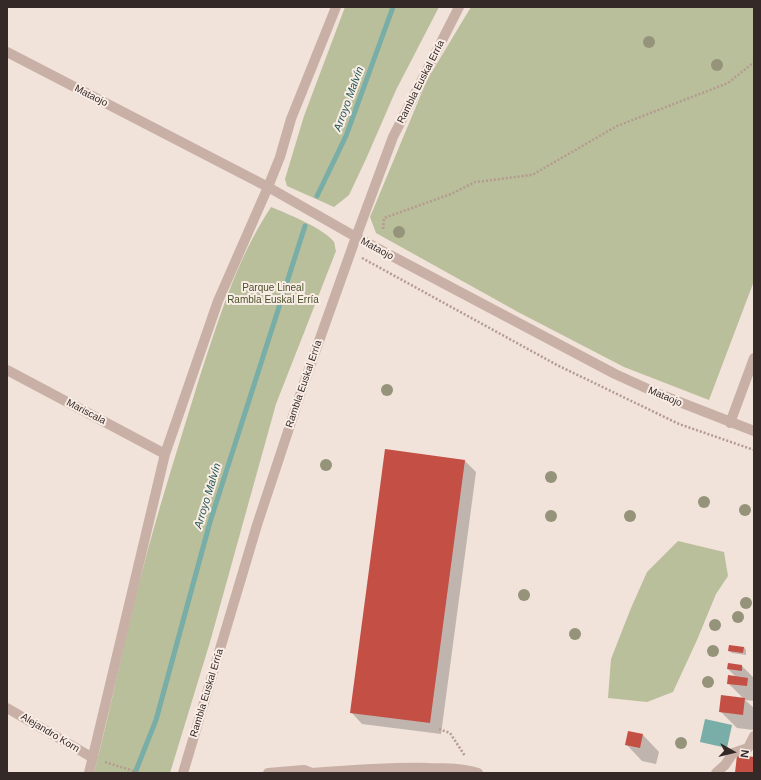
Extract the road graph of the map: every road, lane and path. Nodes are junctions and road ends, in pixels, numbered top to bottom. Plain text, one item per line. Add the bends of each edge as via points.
1 (336, 7) edge
2 (459, 7) edge
3 (7, 52) edge
4 (754, 62) edge
5 (268, 187) junction
6 (384, 229) dead end
7 (356, 238) junction
8 (360, 257) dead end
9 (754, 358) edge
10 (7, 370) edge
11 (730, 423) junction
12 (754, 431) edge
13 (754, 450) edge
14 (165, 454) junction
15 (7, 708) edge
16 (439, 729) dead end
17 (754, 736) edge
18 (93, 758) junction
19 (111, 764) dead end
20 (474, 772) edge
21 (89, 773) edge
22 (140, 773) edge
23 (183, 773) edge
24 (268, 773) edge
25 (312, 773) edge
26 (716, 773) edge

1 - 5 street via 291,119
2 - 7 street, Rambla Euskal Erría via 394,137
3 - 5 street, Mataojo
4 - 6 path via 728,83 618,126 532,175 475,182 451,194 384,218
5 - 7 street, Mataojo
5 - 14 street via 218,301
7 - 11 street, Mataojo via 615,374
7 - 23 street, Rambla Euskal Erría via 257,525
8 - 13 path via 564,368 679,424
9 - 11 street
10 - 14 street, Mariscala
11 - 12 street, Mataojo
14 - 18 street
15 - 18 street, Alejandro Korn
16 - 20 path via 450,733
17 - 26 street via 748,748 733,753
18 - 21 street
19 - 22 path
20 - 25 street via 396,767
24 - 25 street via 304,770

